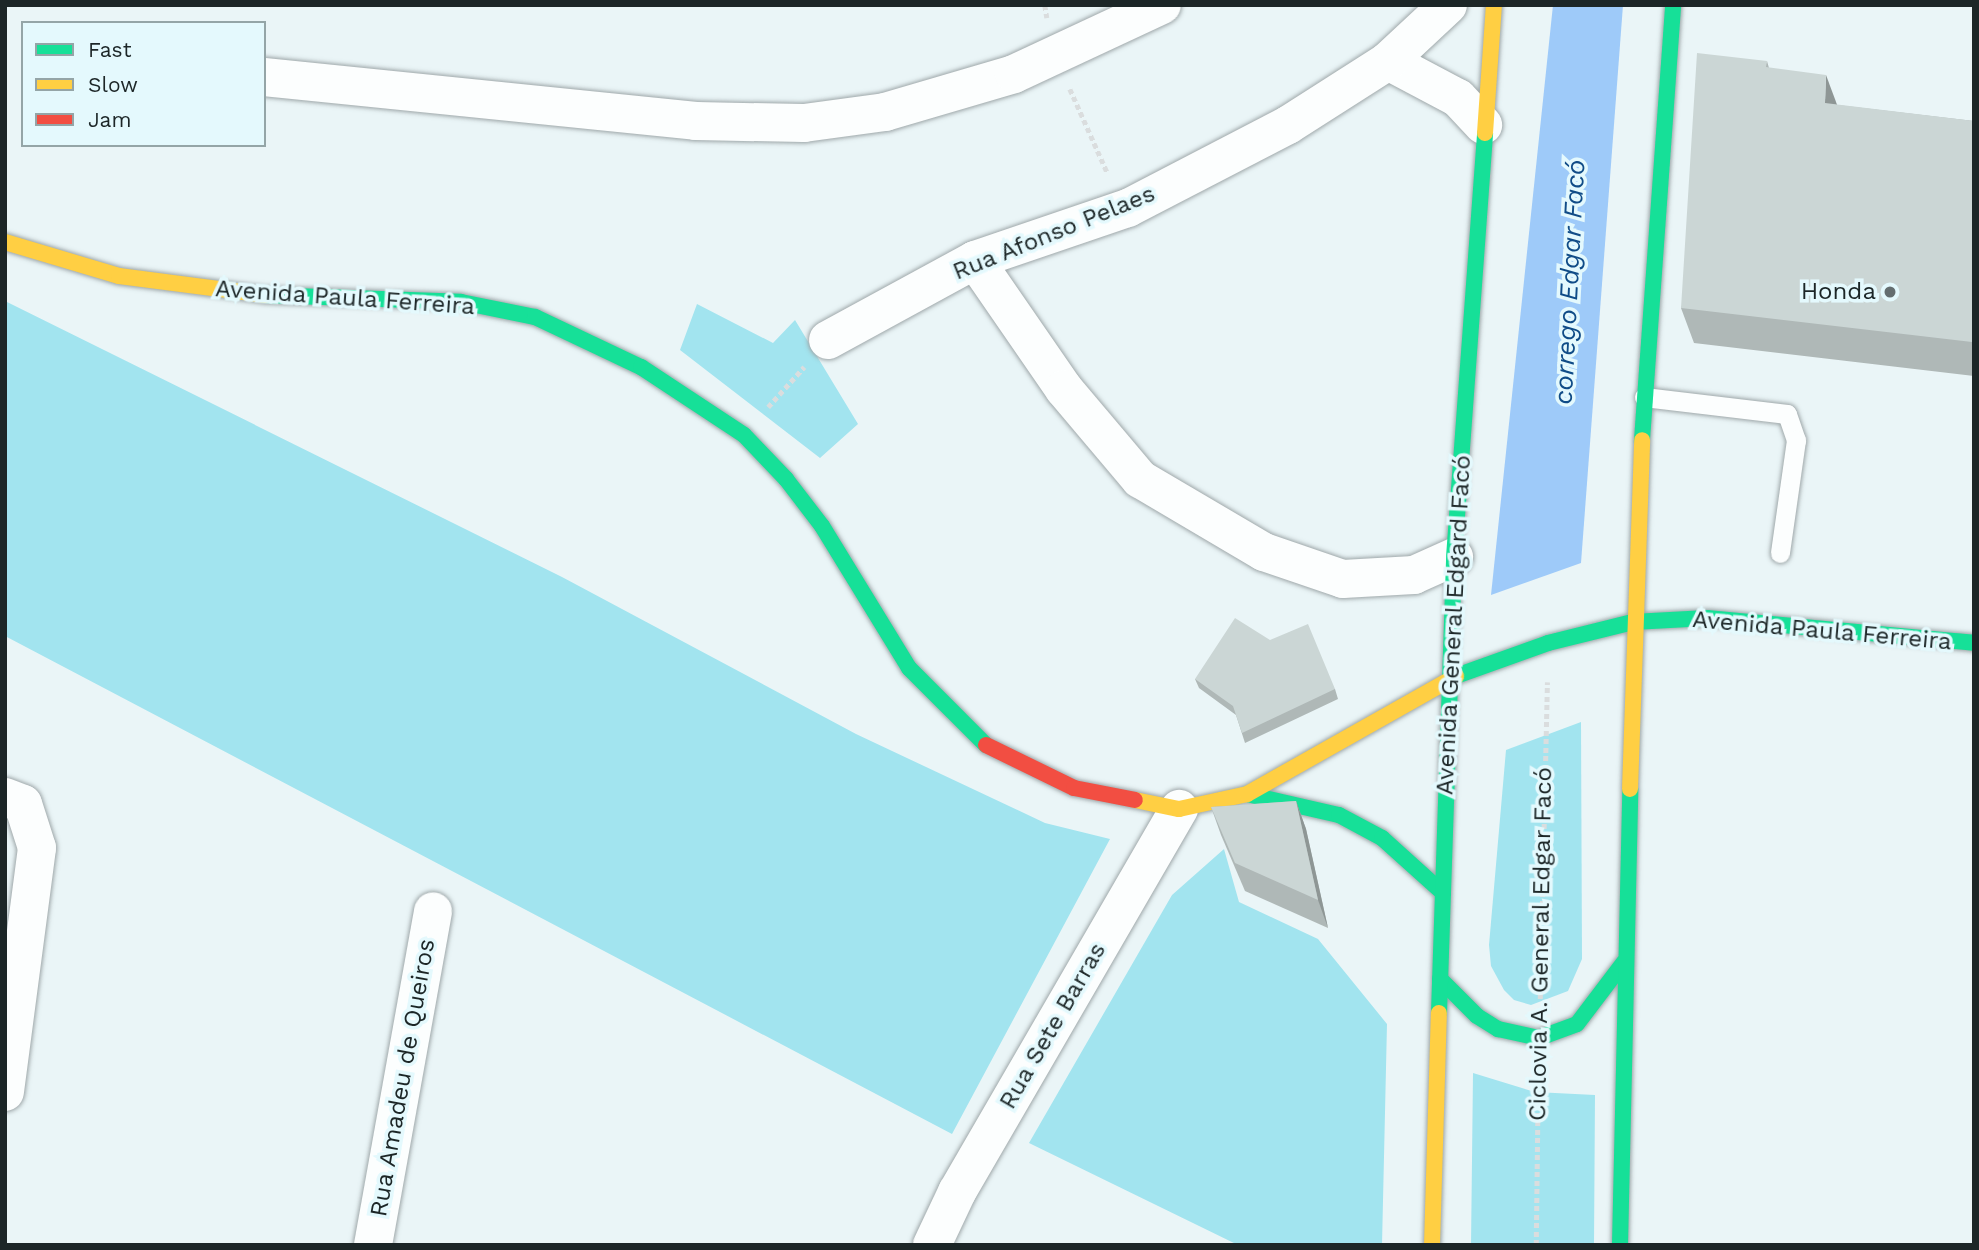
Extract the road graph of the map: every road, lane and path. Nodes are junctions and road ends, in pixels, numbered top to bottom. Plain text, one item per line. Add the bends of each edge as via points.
1 (1045, 5) edge
2 (1162, 5) edge
3 (1448, 5) edge
4 (1494, 5) edge
5 (1673, 5) edge
6 (1056, 57) junction
7 (1388, 61) junction
8 (266, 78) edge
9 (1483, 125) junction
10 (1128, 208) junction
11 (5, 242) edge
12 (975, 260) junction
13 (828, 340) joint
14 (1644, 397) junction
15 (744, 435) junction
16 (1780, 553) dead end
17 (1454, 557) junction
18 (1633, 622) junction
19 (1548, 643) junction
20 (1974, 643) edge
21 (1450, 678) junction
22 (1247, 794) junction
23 (5, 797) edge
24 (1179, 809) junction
25 (1443, 893) junction
26 (433, 911) dead end
27 (1624, 962) junction
28 (1440, 979) junction
29 (1539, 1038) junction
30 (5, 1092) edge
31 (373, 1245) edge
32 (932, 1245) edge
33 (1432, 1245) edge
34 (1536, 1245) edge
35 (1619, 1245) edge

1 - 6 path
2 - 6 street
3 - 7 street, Rua Afonso Pelaes
4 - 9 main road, Avenida General Edgard Facó
5 - 14 main road
6 - 8 street via 951,95 885,112 804,123 696,121
6 - 10 path
7 - 9 street via 1458,98
7 - 10 street, Rua Afonso Pelaes via 1287,125
9 - 17 main road, Avenida General Edgard Facó
10 - 12 street, Rua Afonso Pelaes
11 - 15 main road, Avenida Paula Ferreira via 119,276 225,292 341,301 461,302 535,317 641,366
12 - 13 street, Rua Afonso Pelaes
12 - 17 street via 1064,389 1140,479 1264,552 1343,579 1414,575
13 - 15 path
14 - 16 lane via 1787,414 1796,440
14 - 18 main road
15 - 24 main road, Avenida Paula Ferreira via 822,526 909,667 990,749 1074,788
17 - 21 main road, Avenida General Edgard Facó
18 - 19 main road, Avenida Paula Ferreira
18 - 20 main road, Avenida Paula Ferreira via 1707,618
18 - 27 main road
19 - 21 main road, Avenida Paula Ferreira
19 - 29 path, Ciclovia A. General Edgar Facó
21 - 22 main road, Avenida Paula Ferreira
21 - 25 main road, Avenida General Edgard Facó
22 - 24 main road, Avenida Paula Ferreira
22 - 25 main road, Avenida Paula Ferreira via 1339,815 1382,838
23 - 30 street via 23,804 37,848
24 - 32 street, Rua Sete Barras via 957,1192
25 - 28 main road, Avenida General Edgard Facó
26 - 31 street, Rua Amadeu de Queiros
27 - 29 main road via 1577,1024
27 - 35 main road
28 - 29 main road via 1477,1016 1498,1029
28 - 33 main road, Avenida General Edgard Facó
29 - 34 path, Ciclovia A. General Edgar Facó

